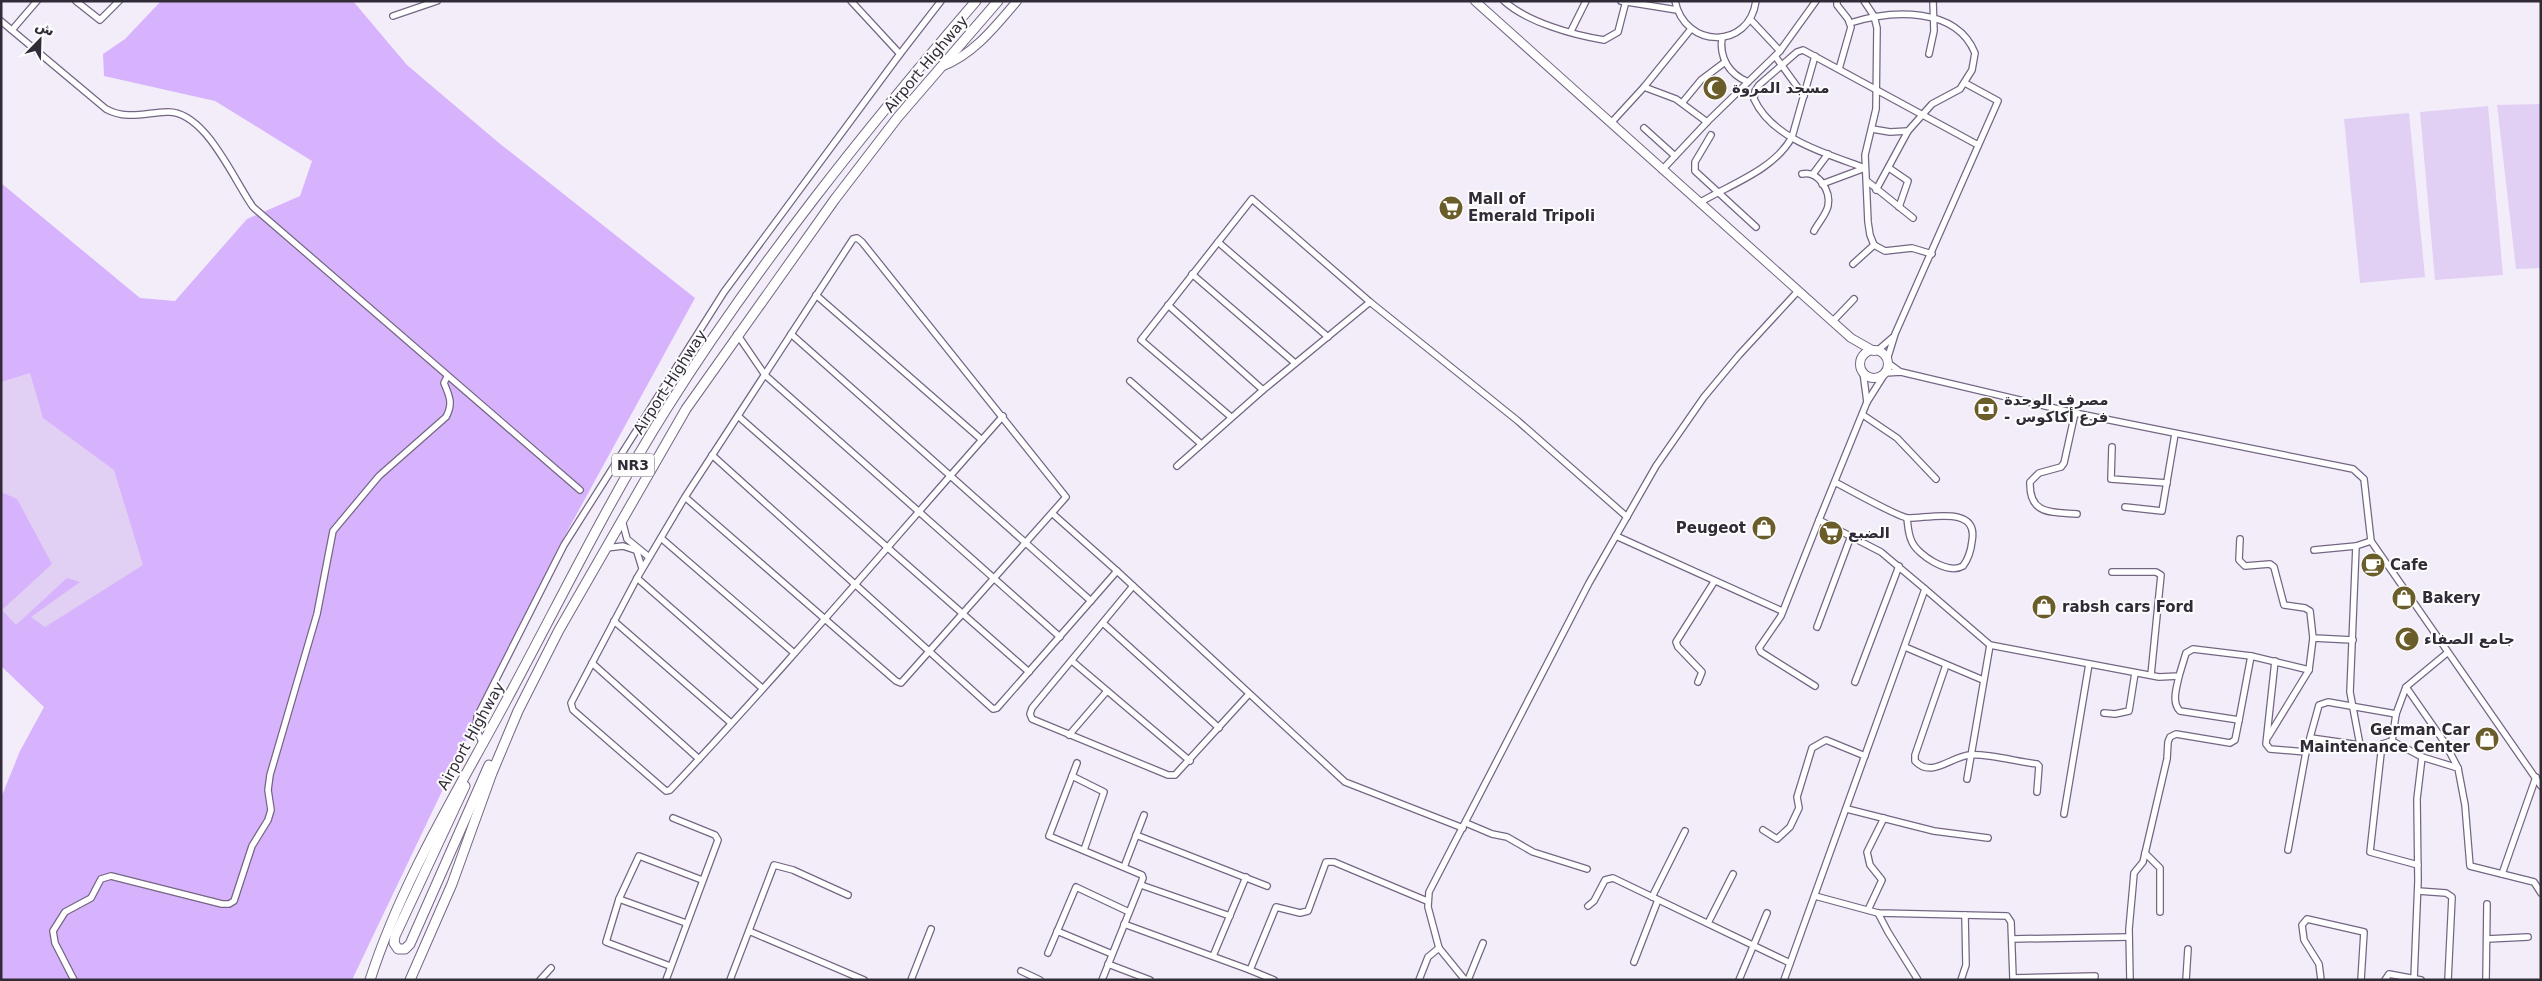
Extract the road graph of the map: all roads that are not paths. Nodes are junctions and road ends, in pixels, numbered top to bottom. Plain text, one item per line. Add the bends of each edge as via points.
1 (37, 1) edge
2 (76, 1) edge
3 (119, 1) edge
4 (437, 1) edge
5 (851, 1) edge
6 (941, 1) edge
7 (976, 1) edge
8 (998, 1) edge
9 (1016, 1) edge
10 (1475, 1) edge
11 (1504, 1) edge
12 (1586, 1) edge
13 (1675, 1) edge
14 (1756, 1) edge
15 (1816, 1) edge
16 (1837, 1) edge
17 (1864, 1) edge
18 (1933, 1) edge
19 (1624, 2) edge
20 (1677, 10) junction
21 (393, 16) dead end
22 (1874, 16) junction
23 (1935, 18) junction
24 (1750, 19) junction
25 (1, 21) edge
26 (1850, 23) junction
27 (1691, 29) junction
28 (12, 30) junction
29 (1571, 31) junction
30 (1722, 37) junction
31 (1780, 51) junction
32 (900, 54) junction
33 (1928, 54) dead end
34 (1775, 56) junction
35 (1815, 56) junction
36 (1725, 62) junction
37 (1781, 65) junction
38 (941, 66) junction
39 (1839, 69) junction
40 (1748, 82) junction
41 (1965, 82) junction
42 (1644, 87) junction
43 (1876, 90) junction
44 (1804, 96) junction
45 (1682, 103) junction
46 (1922, 114) junction
47 (1707, 122) junction
48 (1611, 123) junction
49 (1644, 128) dead end
50 (1872, 129) junction
51 (1908, 130) junction
52 (1711, 135) dead end
53 (1792, 137) junction
54 (1978, 146) junction
55 (1828, 154) junction
56 (1675, 156) junction
57 (1865, 168) junction
58 (1888, 168) junction
59 (1662, 170) junction
60 (1802, 174) dead end
61 (1813, 174) junction
62 (1867, 182) junction
63 (1822, 184) junction
64 (1876, 190) junction
65 (1718, 192) junction
66 (1699, 203) junction
67 (1899, 207) junction
68 (1913, 218) dead end
69 (1756, 227) dead end
70 (1814, 231) dead end
71 (1218, 242) junction
72 (1874, 245) junction
73 (1932, 254) junction
74 (1853, 264) dead end
75 (1192, 274) junction
76 (1798, 291) junction
77 (816, 295) junction
78 (1854, 299) dead end
79 (1370, 302) junction
80 (1168, 305) junction
81 (1833, 322) junction
82 (738, 334) junction
83 (791, 334) junction
84 (1895, 334) junction
85 (1328, 337) junction
86 (1851, 338) junction
87 (1876, 351) junction
88 (1888, 362) junction
89 (1295, 363) junction
90 (1862, 368) junction
91 (1901, 372) junction
92 (1884, 374) junction
93 (765, 375) junction
94 (447, 377) junction
95 (1130, 381) dead end
96 (1263, 390) junction
97 (1867, 402) junction
98 (2075, 413) junction
99 (1863, 415) junction
100 (738, 416) junction
101 (1003, 416) junction
102 (1231, 417) junction
103 (2175, 434) junction
104 (982, 440) junction
105 (1200, 443) junction
106 (2112, 447) dead end
107 (712, 455) junction
108 (1177, 466) dead end
109 (950, 476) junction
110 (1936, 479) dead end
111 (1835, 482) junction
112 (2167, 483) junction
113 (580, 490) dead end
114 (685, 497) junction
115 (2125, 508) dead end
116 (919, 511) junction
117 (1053, 514) junction
118 (2077, 514) dead end
119 (1627, 517) junction
120 (1908, 518) junction
121 (622, 520) junction
122 (1818, 520) junction
123 (1616, 536) junction
124 (1850, 536) junction
125 (661, 538) junction
126 (2240, 539) dead end
127 (2371, 541) junction
128 (1026, 544) junction
129 (2356, 546) junction
130 (887, 547) junction
131 (606, 548) junction
132 (654, 549) junction
133 (638, 550) junction
134 (2314, 550) dead end
135 (649, 558) junction
136 (1900, 566) junction
137 (642, 569) junction
138 (1117, 571) junction
139 (2112, 572) dead end
140 (637, 578) junction
141 (995, 579) junction
142 (1714, 582) junction
143 (855, 583) junction
144 (1133, 586) junction
145 (1925, 589) junction
146 (1091, 601) junction
147 (1782, 611) junction
148 (964, 614) junction
149 (824, 617) junction
150 (614, 620) junction
151 (1103, 623) junction
152 (1817, 627) dead end
153 (1060, 637) junction
154 (2313, 638) junction
155 (2353, 640) junction
156 (1990, 646) junction
157 (1904, 647) junction
158 (793, 652) junction
159 (930, 652) junction
160 (2447, 653) junction
161 (2251, 656) junction
162 (1072, 661) junction
163 (2275, 661) junction
164 (592, 663) junction
165 (2090, 664) junction
166 (1946, 665) junction
167 (2309, 670) junction
168 (1029, 672) junction
169 (2135, 673) junction
170 (2151, 675) junction
171 (2179, 676) junction
172 (1983, 680) junction
173 (1698, 682) dead end
174 (1855, 682) dead end
175 (1815, 686) dead end
176 (2406, 686) junction
177 (762, 688) junction
178 (530, 689) junction
179 (1107, 691) junction
180 (1249, 694) junction
181 (503, 707) junction
182 (2352, 708) junction
183 (2104, 713) dead end
184 (2396, 714) junction
185 (2239, 720) junction
186 (730, 723) junction
187 (1219, 728) junction
188 (1069, 735) junction
189 (2268, 737) junction
190 (2311, 738) junction
191 (2392, 741) junction
192 (482, 742) junction
193 (2360, 745) junction
194 (2381, 750) junction
195 (2306, 752) junction
196 (1971, 754) junction
197 (1865, 756) junction
198 (2422, 757) junction
199 (700, 759) junction
200 (1190, 761) junction
201 (1077, 763) dead end
202 (2458, 768) junction
203 (1072, 776) junction
204 (2536, 777) junction
205 (1967, 779) dead end
206 (2541, 786) edge
207 (2037, 792) dead end
208 (1847, 809) junction
209 (2064, 814) dead end
210 (1144, 815) dead end
211 (673, 818) dead end
212 (1884, 818) junction
213 (1464, 825) junction
214 (1763, 830) dead end
215 (1685, 831) dead end
216 (1136, 835) junction
217 (1988, 838) dead end
218 (1084, 850) junction
219 (2288, 850) dead end
220 (2145, 853) junction
221 (2418, 865) junction
222 (1124, 867) junction
223 (1587, 869) dead end
224 (1733, 874) dead end
225 (2502, 874) junction
226 (1246, 877) junction
227 (702, 880) junction
228 (1140, 885) junction
229 (1267, 886) dead end
230 (2418, 891) junction
231 (2541, 893) edge
232 (848, 895) dead end
233 (1814, 896) junction
234 (619, 899) junction
235 (1654, 899) junction
236 (1427, 901) junction
237 (2487, 904) dead end
238 (1588, 906) dead end
239 (1868, 910) junction
240 (1129, 912) junction
241 (2160, 912) dead end
242 (1767, 913) dead end
243 (1878, 913) junction
244 (1965, 915) junction
245 (1230, 916) junction
246 (686, 923) junction
247 (1708, 923) junction
248 (1124, 924) junction
249 (931, 929) dead end
250 (749, 931) junction
251 (1057, 931) junction
252 (2129, 937) junction
253 (2528, 937) dead end
254 (2012, 939) junction
255 (2486, 939) junction
256 (1483, 943) dead end
257 (1753, 944) junction
258 (1439, 948) junction
259 (2188, 949) dead end
260 (1048, 953) dead end
261 (1112, 954) junction
262 (1213, 956) junction
263 (1634, 962) dead end
264 (1790, 963) junction
265 (1108, 964) junction
266 (670, 966) junction
267 (551, 968) dead end
268 (1250, 970) junction
269 (1021, 971) dead end
270 (2414, 979) edge
271 (74, 980) edge
272 (370, 980) edge
273 (410, 980) edge
274 (540, 980) edge
275 (666, 980) edge
276 (730, 980) edge
277 (864, 980) edge
278 (910, 980) edge
279 (1040, 980) edge
280 (1102, 980) edge
281 (1150, 980) edge
282 (1274, 980) edge
283 (1419, 980) edge
284 (1466, 980) edge
285 (1739, 980) edge
286 (1784, 980) edge
287 (1918, 980) edge
288 (1961, 980) edge
289 (2094, 980) edge
290 (2130, 980) edge
291 (2186, 980) edge
292 (2321, 980) edge
293 (2361, 980) edge
294 (2385, 980) edge
295 (2421, 980) edge
296 (2448, 980) edge
297 (2486, 980) edge

1 - 28 street
2 - 3 street via 100,20
4 - 21 street
5 - 32 street
6 - 32 street
7 - 181 highway, Airport Highway / NR3 via 848,154 691,371 608,510
8 - 38 highway, Airport Highway / NR3
9 - 38 main road via 994,28 966,54
10 - 48 main road
11 - 29 street via 1531,20
12 - 29 street
13 - 20 street
14 - 24 street
15 - 31 street
16 - 26 street
17 - 22 street
18 - 23 street
19 - 20 street
19 - 29 street via 1621,25 1611,38 1595,39
20 - 27 street
22 - 23 street
22 - 26 street
22 - 43 street
23 - 33 street via 1934,37
23 - 41 street via 1954,26 1972,44 1975,62
24 - 30 street via 1738,31
24 - 31 street
25 - 28 street
26 - 39 street via 1851,32
27 - 30 street via 1706,36
27 - 42 street
28 - 94 street via 113,113 129,116 175,112 188,119 224,158 253,207
30 - 36 street via 1721,50
31 - 34 street
32 - 192 street via 738,272 564,544 477,717 476,729
34 - 37 street
34 - 40 street
35 - 37 street via 1800,50
35 - 39 street
35 - 44 street
36 - 40 street via 1734,74
36 - 45 street via 1701,80
37 - 44 street
37 - 53 street via 1756,88 1754,100 1768,120
38 - 82 highway, Airport Highway / NR3 via 835,199
39 - 43 street
40 - 47 street
41 - 46 street via 1957,93 1936,102
41 - 54 street via 1998,101
42 - 45 street
42 - 48 street
43 - 46 street
43 - 50 street
44 - 53 street
45 - 47 street
46 - 51 street
46 - 54 street
47 - 56 street
48 - 59 main road
49 - 56 street
50 - 51 street
50 - 57 street
51 - 58 street
52 - 65 street via 1694,168
53 - 55 street
53 - 65 street via 1779,156
54 - 73 street
55 - 57 street
55 - 61 street
56 - 59 street
57 - 62 street
57 - 63 street
58 - 64 street
58 - 67 street via 1908,180
59 - 66 main road
60 - 61 street
61 - 63 street
62 - 64 street
62 - 72 street via 1868,222
63 - 70 street via 1828,205
64 - 67 street
65 - 66 street
65 - 69 street
66 - 76 main road
67 - 68 street
71 - 75 street
71 - 79 street via 1252,199
71 - 85 street
72 - 73 street via 1885,251 1912,248
72 - 74 street
73 - 84 street
75 - 80 street
75 - 89 street
76 - 81 main road
76 - 119 street via 1738,355 1692,412
77 - 83 street
77 - 101 street via 851,240 861,240
77 - 104 street
78 - 81 street
79 - 85 street
79 - 119 street via 1518,422
80 - 96 street
80 - 102 street via 1141,340
81 - 86 main road
82 - 93 street
82 - 121 highway, Airport Highway / NR3 via 686,409
83 - 93 street
83 - 109 street
84 - 87 street
84 - 88 street
85 - 89 street
86 - 87 main road
86 - 90 main road
87 - 88 main road via 1883,354
87 - 90 main road via 1865,355
88 - 91 street
88 - 92 main road
89 - 96 street
90 - 92 main road via 1873,378
90 - 97 street
91 - 92 street
91 - 98 street
92 - 97 street
93 - 100 street
93 - 116 street
94 - 113 street
94 - 271 street via 444,383 451,408 446,417 379,476 333,531 317,614 270,775 268,790 272,810 252,846 234,901 222,904 111,876 102,879 91,898 65,912 52,930
95 - 105 street
96 - 102 street
97 - 99 street
98 - 103 street
98 - 118 street via 2064,463 2039,474 2030,482 2030,493 2031,500 2038,507
99 - 110 street via 1897,438
99 - 111 street
100 - 107 street
100 - 130 street
101 - 104 street
101 - 117 street via 1066,496
102 - 105 street
103 - 112 street
103 - 127 street via 2353,470 2364,479
104 - 109 street
105 - 108 street
106 - 112 street via 2111,479
107 - 114 street
107 - 143 street
109 - 116 street
109 - 128 street
111 - 120 street
111 - 122 street
112 - 115 street via 2162,511
114 - 125 street
114 - 149 street
116 - 130 street
116 - 141 street
117 - 128 street
117 - 138 street
119 - 123 street
120 - 120 street via 1946,515 1967,523 1972,527 1973,536 1967,561 1952,569 1923,555 1912,543
121 - 131 highway, Airport Highway / NR3
121 - 133 street via 627,539
122 - 124 street
122 - 147 street
123 - 142 street
123 - 213 street
124 - 136 street
124 - 152 street
125 - 132 street
125 - 158 street
126 - 154 street via 2238,560 2245,566 2270,564 2274,567 2284,605 2310,611
127 - 129 street
127 - 160 street
128 - 141 street
128 - 146 street
129 - 134 street
129 - 155 street
130 - 143 street
130 - 148 street
131 - 133 street via 623,546
131 - 178 highway, Airport Highway / NR3
132 - 133 street
132 - 135 street
133 - 135 street
133 - 137 street
135 - 137 street
136 - 145 street
136 - 174 street
137 - 140 street
138 - 144 street
138 - 146 street
139 - 170 street via 2156,572 2161,575
140 - 150 street
140 - 177 street
141 - 148 street
141 - 153 street
142 - 147 street
142 - 173 street via 1676,642 1702,672
143 - 149 street
143 - 159 street
144 - 151 street
144 - 180 street
145 - 156 street
145 - 157 street
146 - 153 street
147 - 175 street via 1760,650
148 - 159 street
148 - 168 street
149 - 158 street
149 - 159 street via 899,683 905,681
150 - 164 street
150 - 186 street
151 - 162 street
151 - 187 street
153 - 168 street
154 - 155 street
154 - 167 street
155 - 182 street
156 - 165 street
156 - 172 street
157 - 166 street
157 - 197 street
158 - 177 street
159 - 168 street via 993,709
160 - 176 street
160 - 204 street
161 - 163 street
161 - 171 street via 2193,649 2186,653
161 - 185 street
162 - 179 street
162 - 188 street via 1030,714 1032,719
163 - 167 street
163 - 189 street
164 - 199 street
164 - 199 street via 571,703 572,710 666,791
165 - 169 street
165 - 209 street
166 - 172 street
166 - 196 street via 1914,759 1923,767 1933,768
167 - 189 street
169 - 170 street
169 - 183 street via 2129,711
170 - 171 street
171 - 185 street via 2175,697 2180,711
172 - 196 street
176 - 184 street
176 - 202 street via 2446,743
177 - 186 street
178 - 181 highway via 487,770 410,944 405,949 398,949 394,943 395,936
178 - 273 highway, Airport Highway / NR3 via 492,773 454,877
179 - 188 street
179 - 200 street
180 - 187 street
180 - 213 street via 1346,782
181 - 192 highway, Airport Highway / NR3
182 - 184 street
182 - 190 street via 2328,702 2318,705
182 - 193 street
184 - 191 street
185 - 220 street via 2235,740 2230,743 2176,734 2170,736
186 - 199 street
187 - 200 street
188 - 200 street via 1168,775 1180,772
189 - 195 street via 2266,744 2270,748
190 - 193 street
190 - 195 street
191 - 194 street via 2382,743
191 - 198 street
192 - 272 highway, Airport Highway / NR3 via 410,880
193 - 194 street
194 - 221 street via 2370,852
195 - 219 street
196 - 205 street
196 - 207 street via 2038,765
197 - 208 street
197 - 214 street via 1826,740 1817,743 1808,756 1797,797 1798,808 1790,827 1777,839
198 - 202 street
198 - 221 street via 2417,799
201 - 203 street
202 - 225 street via 2465,805 2469,864 2472,868
203 - 218 street via 1104,792
203 - 218 street via 1049,836
204 - 206 street
204 - 225 street
208 - 212 street
208 - 233 street
210 - 216 street
211 - 227 street via 717,837
212 - 217 street via 1934,831
212 - 239 street via 1867,852 1870,865 1882,880
213 - 223 street via 1507,837 1533,852
213 - 236 street
215 - 235 street
216 - 222 street
216 - 226 street
218 - 222 street
220 - 241 street via 2160,868
220 - 252 street via 2143,862 2134,873
221 - 230 street
222 - 228 street via 1142,875
224 - 247 street
225 - 231 street via 2534,882
226 - 229 street
226 - 245 street
227 - 234 street via 639,856
227 - 246 street
228 - 240 street
228 - 245 street
230 - 270 street
230 - 296 street via 2452,897
232 - 250 street via 793,870 774,865
233 - 239 street
233 - 264 street
234 - 246 street
234 - 266 street via 606,942
235 - 238 street via 1609,878
235 - 247 street
235 - 263 street
236 - 258 street
236 - 268 street via 1334,862 1326,862 1308,911 1300,914 1276,907
237 - 255 street
239 - 243 street
240 - 248 street
240 - 251 street via 1077,887
242 - 257 street
243 - 244 street
243 - 287 street
244 - 254 street via 2007,916 2011,922
244 - 288 street via 1966,965
245 - 262 street
246 - 266 street
247 - 257 street
248 - 261 street
248 - 262 street
249 - 278 street
250 - 276 street
250 - 277 street
251 - 260 street
251 - 261 street
252 - 254 street
252 - 290 street
253 - 255 street
254 - 289 street via 2013,978 2095,976
255 - 297 street
256 - 284 street
257 - 264 street
257 - 285 street
258 - 283 street via 1428,957
258 - 284 street
259 - 291 street
261 - 265 street
262 - 268 street
264 - 286 street
265 - 280 street
265 - 281 street
266 - 275 street
267 - 274 street
268 - 282 street
269 - 279 street
270 - 294 street via 2389,974
270 - 295 street
292 - 293 street via 2319,964 2304,940 2302,925 2307,920 2364,932

